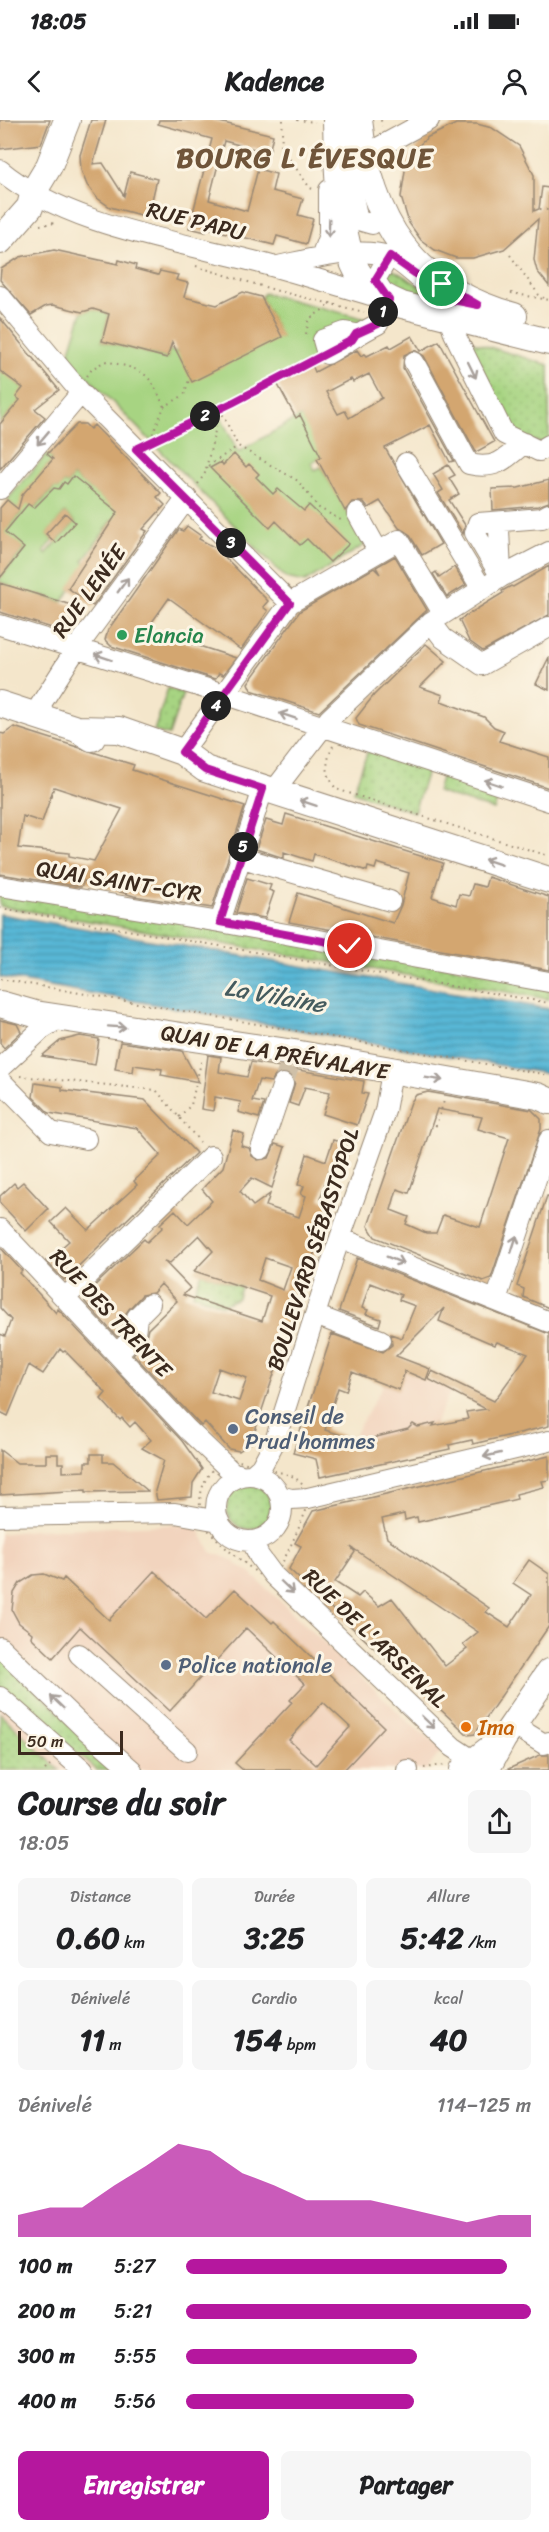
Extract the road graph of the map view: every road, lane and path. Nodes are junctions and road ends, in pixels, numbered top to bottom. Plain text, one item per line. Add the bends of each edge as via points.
1 (67, 120) edge
2 (283, 120) edge
3 (297, 120) edge
4 (302, 120) edge
5 (429, 120) edge
6 (342, 122) edge
7 (363, 156) junction
8 (338, 157) junction
9 (0, 170) edge
10 (320, 190) dead end
11 (34, 191) junction
12 (540, 209) dead end
13 (548, 210) edge
14 (383, 214) junction
15 (55, 223) dead end
16 (0, 225) edge
17 (33, 226) dead end
18 (0, 241) edge
19 (348, 254) junction
20 (510, 255) dead end
21 (390, 256) junction
22 (321, 257) junction
23 (189, 264) dead end
24 (277, 267) junction
25 (505, 291) dead end
26 (0, 296) edge
27 (478, 305) junction
28 (549, 306) edge
29 (383, 313) junction
30 (449, 316) junction
31 (549, 342) edge
32 (327, 354) joint
33 (414, 362) dead end
34 (190, 377) dead end
35 (81, 393) junction
36 (164, 407) junction
37 (220, 409) junction
38 (524, 443) junction
39 (549, 445) edge
40 (238, 446) junction
41 (406, 463) dead end
42 (207, 466) junction
43 (205, 473) dead end
44 (0, 489) edge
45 (187, 498) junction
46 (549, 514) edge
47 (352, 518) joint
48 (499, 529) dead end
49 (378, 551) junction
50 (549, 552) edge
51 (501, 577) junction
52 (482, 589) junction
53 (290, 603) junction
54 (437, 617) junction
55 (0, 625) edge
56 (549, 627) edge
57 (76, 649) junction
58 (224, 694) junction
59 (0, 704) edge
60 (34, 715) junction
61 (77, 729) junction
62 (331, 730) junction
63 (182, 752) junction
64 (205, 770) junction
65 (268, 790) junction
66 (549, 801) edge
67 (549, 856) edge
68 (239, 857) junction
69 (549, 880) edge
70 (0, 885) edge
71 (390, 901) dead end
72 (0, 908) edge
73 (220, 922) junction
74 (0, 979) edge
75 (549, 982) edge
76 (0, 1004) edge
77 (549, 1004) edge
78 (60, 1018) junction
79 (206, 1039) junction
80 (289, 1068) junction
81 (392, 1072) junction
82 (4, 1074) edge
83 (549, 1076) edge
84 (450, 1081) junction
85 (549, 1101) edge
86 (178, 1117) junction
87 (431, 1127) dead end
88 (86, 1139) dead end
89 (549, 1140) edge
90 (261, 1149) dead end
91 (211, 1156) joint
92 (0, 1229) edge
93 (340, 1238) junction
94 (64, 1298) junction
95 (496, 1300) junction
96 (150, 1304) dead end
97 (315, 1316) junction
98 (549, 1322) edge
99 (381, 1340) dead end
100 (117, 1354) junction
101 (549, 1441) edge
102 (216, 1465) junction
103 (263, 1478) junction
104 (308, 1498) junction
105 (212, 1506) junction
106 (0, 1516) edge
107 (252, 1541) junction
108 (273, 1575) junction
109 (0, 1647) edge
110 (79, 1654) dead end
111 (549, 1671) edge
112 (0, 1697) edge
113 (508, 1732) junction
114 (549, 1742) edge
115 (187, 1751) dead end
116 (479, 1768) edge
117 (83, 1770) edge
118 (132, 1770) edge

1 - 11 main road via 49,166
2 - 10 path via 281,147 310,188
3 - 4 path
4 - 6 path
5 - 7 street
6 - 7 main road
6 - 8 main road
6 - 14 street via 358,220 372,224
7 - 14 main road
8 - 19 main road
8 -> 22 street via 328,189 329,235
9 - 11 street, RUE PAPU
11 - 16 main road via 20,199
11 - 18 main road via 30,207
11 - 24 street, RUE PAPU via 60,206 110,224
12 - 13 path
14 - 27 main road via 420,265 442,284
15 - 17 path
19 - 21 street
19 - 22 street
19 - 29 main road
20 - 28 path
21 - 27 street via 453,300
21 - 29 street via 375,280
22 - 24 street
23 - 29 path via 319,302
24 - 29 street, RUE PAPU
25 - 28 path
26 - 35 street
27 - 28 main road
29 - 30 main road
29 - 32 street via 356,334 345,332 323,340
30 - 31 main road
30 -> 38 street via 504,434
32 - 37 path
33 - 38 street via 469,464 486,468
34 - 36 path via 184,395
35 - 36 path via 92,369 105,362 140,369 155,387
35 -> 44 street
35 - 45 street
36 - 37 path via 150,441
37 - 40 path
37 - 42 path
38 - 39 street via 539,451
40 - 42 path
40 - 47 path via 298,482 319,508
41 - 52 street
42 - 43 path
45 - 53 street
57 -> 45 street, RUE LENÉE
46 - 51 street via 542,518 478,523 475,533
47 - 49 street
48 - 51 street
49 - 53 street
49 - 54 street via 399,540
50 - 51 street
51 - 52 street
52 - 54 street
53 - 58 street
54 - 56 street via 443,638 458,640 482,665
54 - 62 street
55 - 57 street
58 -> 57 street
57 - 60 street, RUE LENÉE
62 -> 58 street
58 - 63 street
59 - 60 main road
60 - 61 main road
61 - 63 main road via 119,730
61 - 64 main road via 171,763
62 - 65 street
66 -> 62 street
62 - 67 path via 326,762 336,789
63 - 64 main road
64 - 65 main road
65 - 68 street
69 -> 65 main road
68 - 71 street
68 - 73 street
70 - 73 street, QUAI SAINT-CYR
72 - 77 path, QUAI SAINT-CYR
73 - 75 street, QUAI SAINT-CYR
74 - 83 path
76 - 78 main road, QUAI DE LA PRÉVALAYE
78 -> 79 main road, QUAI DE LA PRÉVALAYE
78 - 82 street via 42,1029
79 - 80 main road, QUAI DE LA PRÉVALAYE
79 - 86 path via 191,1105
80 - 81 main road, QUAI DE LA PRÉVALAYE
80 - 90 street
81 -> 84 main road, QUAI DE LA PRÉVALAYE
81 - 93 street, BOULEVARD SÉBASTOPOL via 385,1111
82 - 86 path via 156,1090
82 - 88 street via 51,1132
84 - 85 main road, QUAI DE LA PRÉVALAYE
84 - 87 path via 435,1128
86 - 91 path
95 -> 89 street
91 - 94 street
92 - 94 street, RUE DES TRENTE
93 -> 95 street
93 - 97 street, BOULEVARD SÉBASTOPOL
94 - 100 street, RUE DES TRENTE
95 - 98 street
96 - 100 street via 137,1317 135,1335
97 - 99 street
97 - 103 street, BOULEVARD SÉBASTOPOL
100 - 102 street, RUE DES TRENTE
101 -> 104 street
102 - 103 street, RUE DES TRENTE
102 - 103 path via 228,1458
102 - 105 street, RUE DES TRENTE
102 - 105 path via 201,1486
103 - 104 street via 291,1499
103 - 104 path via 299,1480
103 - 105 street
103 - 107 street via 282,1514 275,1529
104 - 108 path via 299,1528 280,1569
105 - 106 street via 175,1513
105 - 107 street via 230,1535
105 - 108 path via 201,1523 228,1551 266,1580
107 - 108 street, RUE DE L'ARSENAL
108 -> 116 street, RUE DE L'ARSENAL
118 -> 109 street
110 - 115 street
111 - 113 main road
112 - 117 street
113 - 114 street via 544,1744
113 - 116 main road

